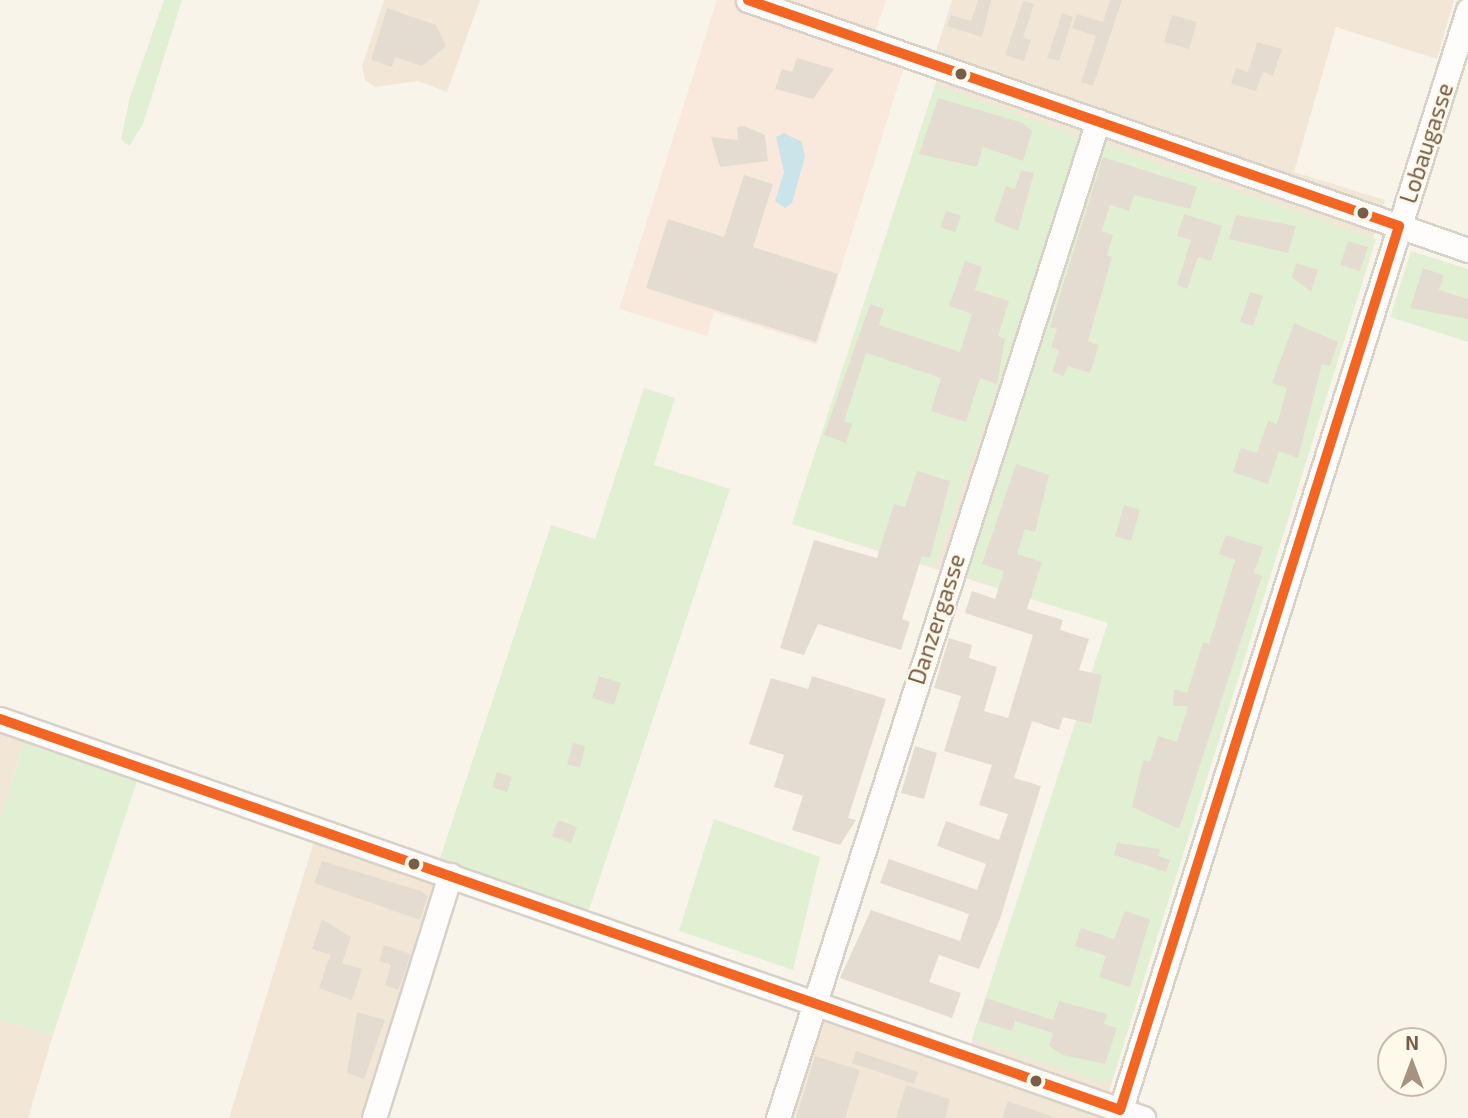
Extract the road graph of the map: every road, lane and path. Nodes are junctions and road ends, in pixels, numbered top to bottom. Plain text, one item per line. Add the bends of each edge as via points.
1 (748, 0) edge
2 (1468, 10) edge
3 (1098, 121) junction
4 (1399, 226) junction
5 (1468, 250) edge
6 (0, 719) edge
7 (450, 875) junction
8 (814, 1003) junction
9 (1119, 1114) edge
10 (374, 1118) edge
11 (778, 1118) edge
12 (1143, 1118) edge

1 - 3 street
2 - 4 street, Lobaugasse
3 - 4 street
3 - 8 street, Danzergasse
4 - 5 street
4 - 9 street, Lobaugasse
6 - 7 street
7 - 8 street
7 - 10 street
8 - 9 street
8 - 11 street, Danzergasse
9 - 12 street

